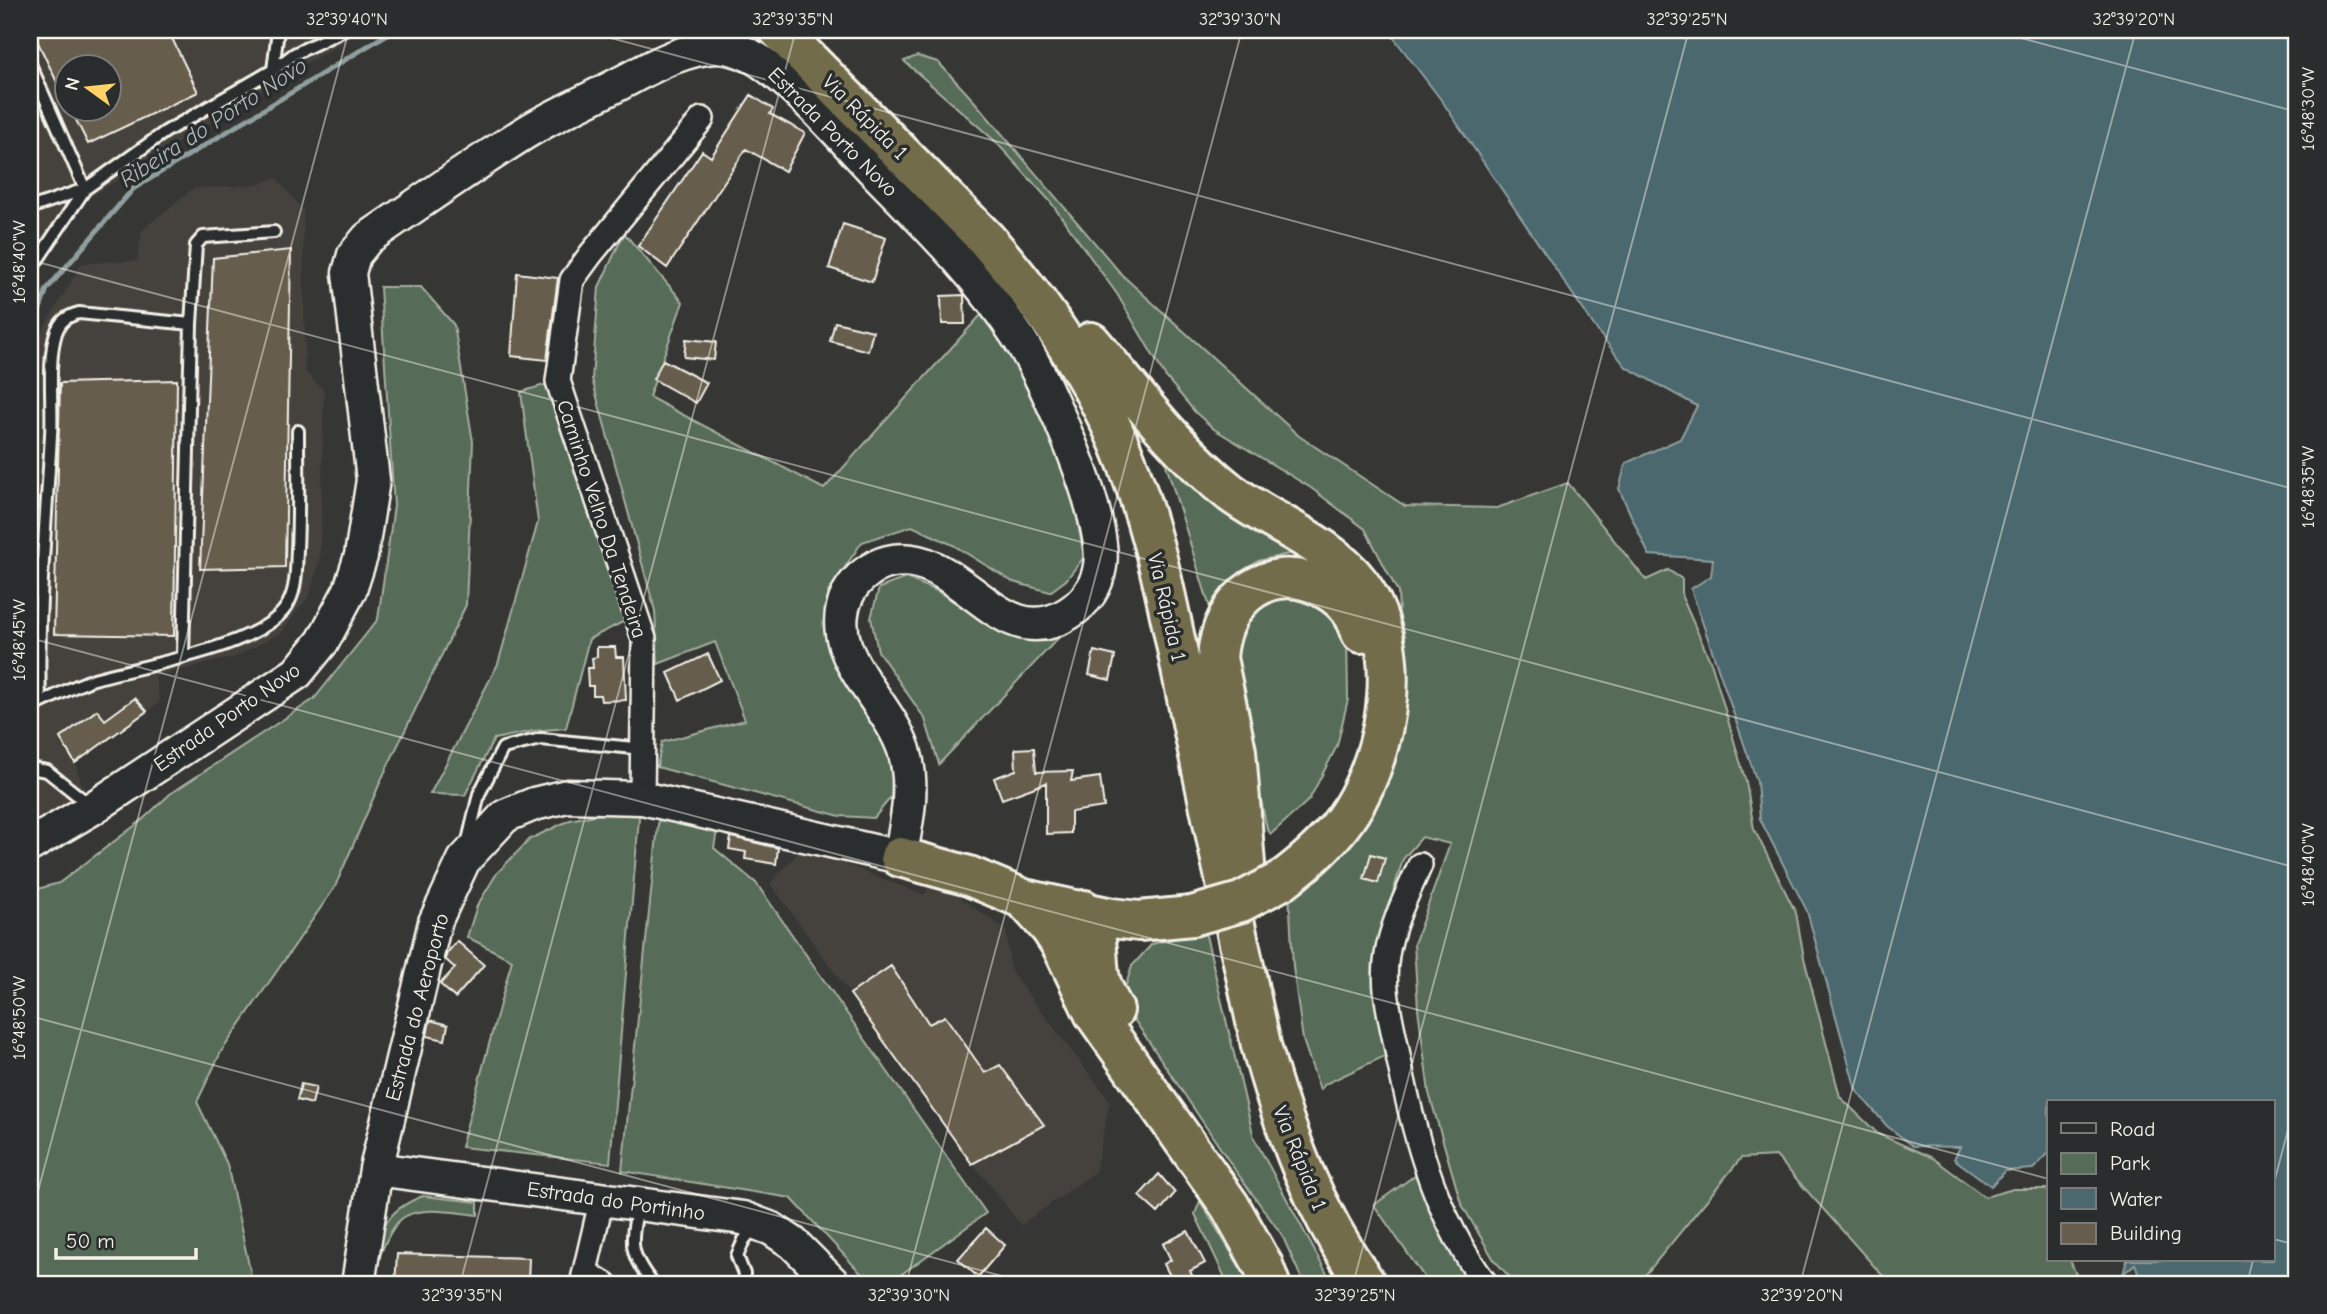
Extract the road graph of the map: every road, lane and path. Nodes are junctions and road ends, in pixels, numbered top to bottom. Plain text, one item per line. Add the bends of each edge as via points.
1 (278, 30) edge
2 (344, 30) edge
3 (779, 30) edge
4 (810, 30) edge
5 (30, 64) edge
6 (273, 70) junction
7 (702, 119) dead end
8 (85, 189) junction
9 (30, 208) edge
10 (274, 232) dead end
11 (30, 271) edge
12 (191, 324) junction
13 (1091, 342) junction
14 (298, 431) dead end
15 (183, 657) junction
16 (35, 706) edge
17 (643, 749) junction
18 (30, 768) edge
19 (642, 798) junction
20 (93, 808) junction
21 (30, 845) edge
22 (900, 857) junction
23 (464, 860) junction
24 (1420, 865) dead end
25 (1267, 869) junction
26 (969, 876) junction
27 (1024, 899) junction
28 (1086, 904) junction
29 (1191, 907) junction
30 (1139, 920) junction
31 (1085, 970) junction
32 (376, 1169) junction
33 (602, 1198) junction
34 (639, 1203) junction
35 (758, 1223) junction
36 (744, 1274) dead end
37 (583, 1278) edge
38 (358, 1284) edge
39 (605, 1284) edge
40 (653, 1284) edge
41 (834, 1284) edge
42 (1270, 1284) edge
43 (1288, 1284) edge
44 (1366, 1284) edge
45 (1394, 1284) edge
46 (1486, 1284) edge

1 - 6 lane
2 - 6 lane via 293,54
3 - 44 highway, Via Rápida 1 via 1011,267 1072,353 1110,422 1135,484 1158,563 1278,1108 1307,1184
4 - 13 highway, Via Rápida 1 via 1002,225 1051,283
5 - 8 lane
6 - 8 lane via 165,132
7 - 17 street, Caminho Velho Da Tendeira via 572,280 558,381 644,639
8 - 9 lane
8 - 11 lane
10 - 12 lane via 203,237 196,245
12 - 15 lane
12 - 16 lane via 79,313 60,324 55,335
13 - 25 highway, Via Rápida 1 via 1144,443 1176,539
13 - 25 highway via 1190,456 1232,493 1348,569 1376,613 1385,653 1387,695 1374,762 1357,799 1318,851
14 - 15 lane via 297,550 289,604 249,636
15 - 16 lane via 92,680
17 - 19 street, Caminho Velho Da Tendeira
17 - 23 lane via 541,739 503,748 479,794
18 - 20 lane via 47,771
19 - 22 main road, Estrada do Aeroporto
19 - 23 main road, Estrada do Aeroporto via 567,796 534,804 505,816
20 - 21 main road, Estrada Porto Novo
20 - 22 main road, Estrada Porto Novo via 296,673 323,641 350,590 361,556 373,480 349,273 354,255 368,238 530,130 664,61 721,46 769,66 962,262 1020,340 1056,408 1097,527 1101,560 1091,593 1054,620 1023,623 1009,618 940,569 914,561 877,565 851,589 843,612 842,638 893,725 909,777 909,814
22 - 26 highway
23 - 32 main road, Estrada do Aeroporto via 435,922
24 - 46 street via 1394,924 1385,988 1421,1152 1449,1222
25 - 25 highway via 1217,658 1218,642 1239,599 1263,583 1285,579 1322,587 1352,611 1364,647 1367,704 1354,763 1341,790 1312,829
25 - 29 highway, bridge via 1241,902
25 - 45 highway, Via Rápida 1 via 1281,1034 1308,1124 1344,1205
26 - 27 highway
26 - 28 highway via 1029,882
27 - 28 highway
27 - 31 highway
28 - 29 highway
28 - 30 highway via 1112,918
28 - 31 highway via 1095,929
29 - 30 highway
30 - 31 highway via 1113,941 1102,963
31 - 42 highway via 1094,1013 1230,1206
31 - 43 highway via 1207,1141 1278,1258
32 - 33 main road, Estrada do Portinho
32 - 38 main road, Estrada do Aeroporto
33 - 34 main road, Estrada do Portinho
33 - 37 street
34 - 35 main road, Estrada do Portinho
34 - 40 lane via 633,1252
35 - 36 lane via 737,1256
35 - 41 main road, Estrada do Portinho via 793,1243
37 - 39 street

